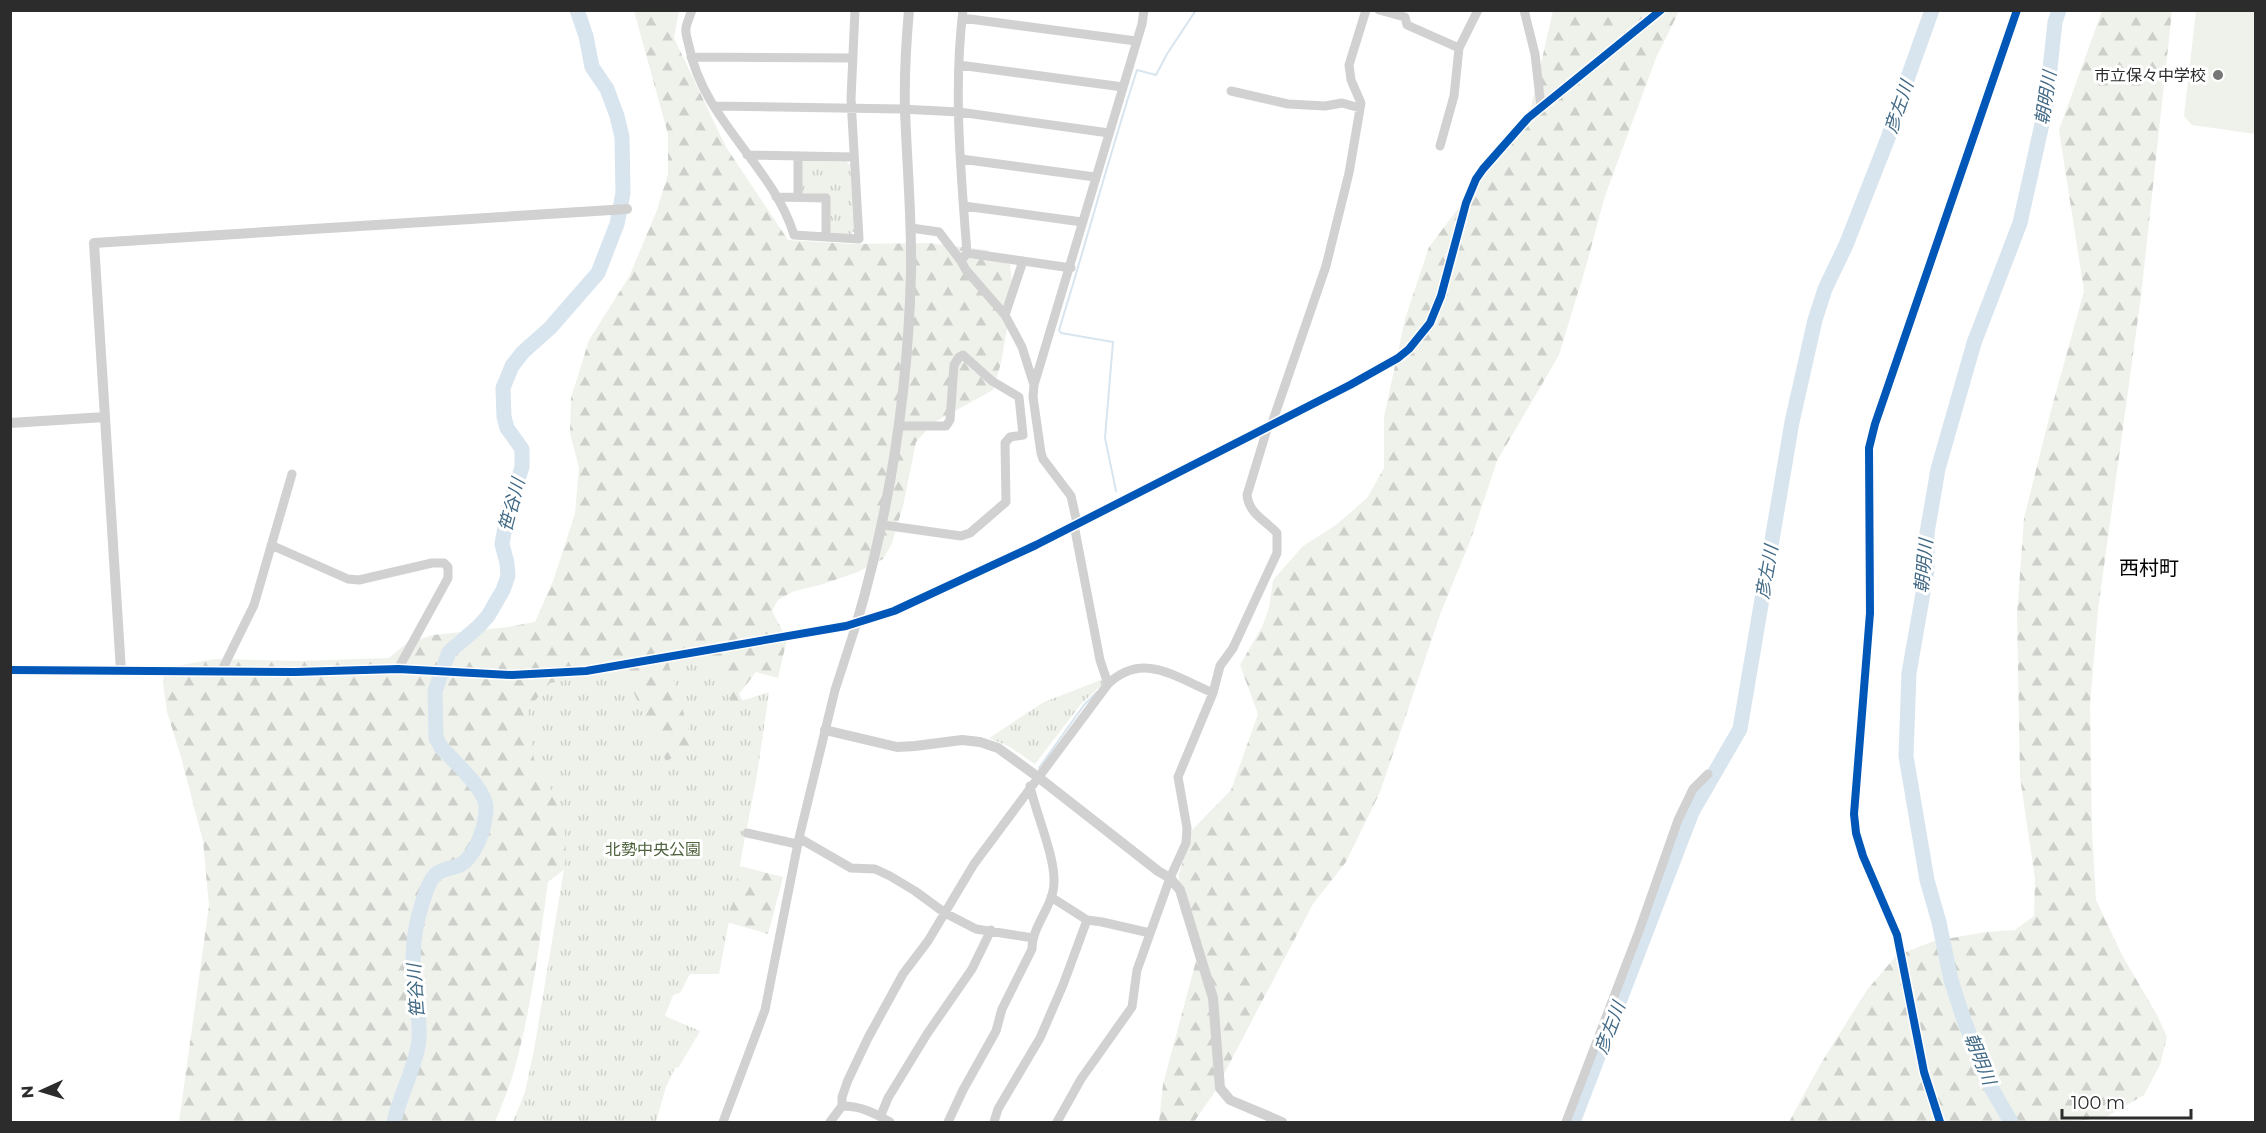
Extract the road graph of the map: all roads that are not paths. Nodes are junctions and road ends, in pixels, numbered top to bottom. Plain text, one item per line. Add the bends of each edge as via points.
1 (692, 10) edge
2 (855, 10) edge
3 (909, 10) edge
4 (1144, 10) edge
5 (1366, 10) edge
6 (1379, 10) edge
7 (1478, 10) edge
8 (1524, 10) edge
9 (1661, 10) edge
10 (2017, 10) edge
11 (962, 14) edge
12 (1136, 41) junction
13 (1459, 48) junction
14 (691, 57) junction
15 (853, 58) junction
16 (958, 64) junction
17 (1350, 80) junction
18 (1123, 87) junction
19 (1231, 91) dead end
20 (1342, 102) junction
21 (714, 106) junction
22 (1541, 106) junction
23 (852, 107) junction
24 (1360, 108) junction
25 (905, 109) junction
26 (958, 112) junction
27 (1109, 133) junction
28 (1440, 146) dead end
29 (747, 155) junction
30 (798, 156) junction
31 (854, 157) junction
32 (961, 159) junction
33 (1095, 177) junction
34 (776, 197) junction
35 (798, 197) junction
36 (964, 206) junction
37 (627, 209) dead end
38 (1082, 222) junction
39 (911, 228) junction
40 (826, 237) junction
41 (964, 257) junction
42 (1023, 261) junction
43 (1071, 268) junction
44 (1005, 315) junction
45 (1034, 385) junction
46 (105, 417) junction
47 (10, 423) edge
48 (1270, 424) junction
49 (898, 426) junction
50 (292, 474) dead end
51 (1076, 524) junction
52 (883, 525) junction
53 (271, 545) junction
54 (857, 622) junction
55 (398, 669) junction
56 (10, 670) edge
57 (121, 671) junction
58 (221, 672) junction
59 (1108, 684) junction
60 (1213, 693) junction
61 (825, 730) junction
62 (1708, 774) dead end
63 (1038, 777) junction
64 (1030, 786) junction
65 (747, 833) dead end
66 (798, 841) junction
67 (1170, 878) junction
68 (1051, 897) junction
69 (945, 913) junction
70 (1087, 920) junction
71 (991, 930) junction
72 (1150, 933) junction
73 (1033, 938) junction
74 (842, 1106) junction
75 (881, 1115) junction
76 (723, 1122) edge
77 (830, 1122) edge
78 (890, 1122) edge
79 (948, 1122) edge
80 (994, 1122) edge
81 (1057, 1122) edge
82 (1282, 1122) edge
83 (1566, 1122) edge
84 (1940, 1122) edge

1 - 14 street via 686,30
2 - 15 street
3 - 25 street
4 - 12 street
5 - 17 street via 1349,65
6 - 13 street via 1405,17 1407,25
7 - 13 street
8 - 22 street via 1535,54
9 - 22 street
10 - 84 street via 1869,448 1870,604 1854,814 1856,833 1897,935 1924,1072
11 - 12 street
11 - 16 street
12 - 18 street
13 - 28 street via 1454,96
14 - 15 street
14 - 21 street
15 - 23 street
16 - 18 street
16 - 26 street
17 - 20 street
17 - 24 street
18 - 27 street
19 - 20 street via 1288,104 1326,106
20 - 24 street
21 - 23 street
21 - 29 street
22 - 48 street via 1476,179 1462,214 1437,310 1410,349 1387,366
23 - 25 street
23 - 31 street
24 - 48 street via 1326,266
25 - 26 street
25 - 39 street
26 - 27 street
26 - 32 street
27 - 33 street
29 - 30 street
29 - 34 street
30 - 31 street
30 - 35 street
31 - 40 street via 859,239
32 - 33 street
32 - 36 street
33 - 38 street
34 - 35 street
34 - 40 street via 794,235
35 - 40 street via 826,198
36 - 38 street
36 - 41 street
37 - 46 street via 94,243
38 - 43 street
39 - 41 street via 939,232
39 - 49 street
41 - 42 street
41 - 44 street via 966,270
42 - 43 street
42 - 44 street
43 - 45 street
44 - 45 street via 1022,348
45 - 51 street via 1041,453 1071,496
46 - 47 street
46 - 57 street
48 - 51 street
48 - 60 street via 1247,495 1252,512 1277,533 1277,552 1233,648 1220,666
49 - 52 street
49 - 52 street via 942,428 948,424 954,365 963,355 1019,398 1023,435 1010,437 1005,443 1006,502 967,535
50 - 53 street
51 - 54 street via 894,611
51 - 59 street via 1100,660
52 - 54 street
53 - 55 street via 348,579 444,563 448,578
53 - 58 street via 254,605
54 - 55 street via 586,671 513,675
54 - 61 street
55 - 58 street
56 - 57 street
57 - 58 street
59 - 60 street via 1119,674 1151,667
59 - 63 street
60 - 67 street via 1178,777 1186,843
61 - 63 street via 897,747 962,740 980,742 998,748
61 - 66 street
62 - 83 street via 1693,789 1678,820
63 - 64 street
63 - 67 street
64 - 68 street via 1054,875
64 - 69 street via 974,864
65 - 66 street
66 - 69 street via 851,868 875,869 890,876
66 - 76 street via 765,1010
67 - 72 street
67 - 82 street via 1180,891 1213,998 1220,1088 1230,1100
68 - 70 street
68 - 73 street
69 - 71 street via 976,929
69 - 74 street via 903,974 868,1038 842,1097
70 - 72 street
70 - 80 street via 1040,1038
71 - 73 street
71 - 75 street via 972,969 927,1034
72 - 81 street via 1137,970 1130,1011 1085,1072
73 - 79 street via 1032,949 1002,1009 996,1031
74 - 75 street
74 - 77 street
75 - 78 street

